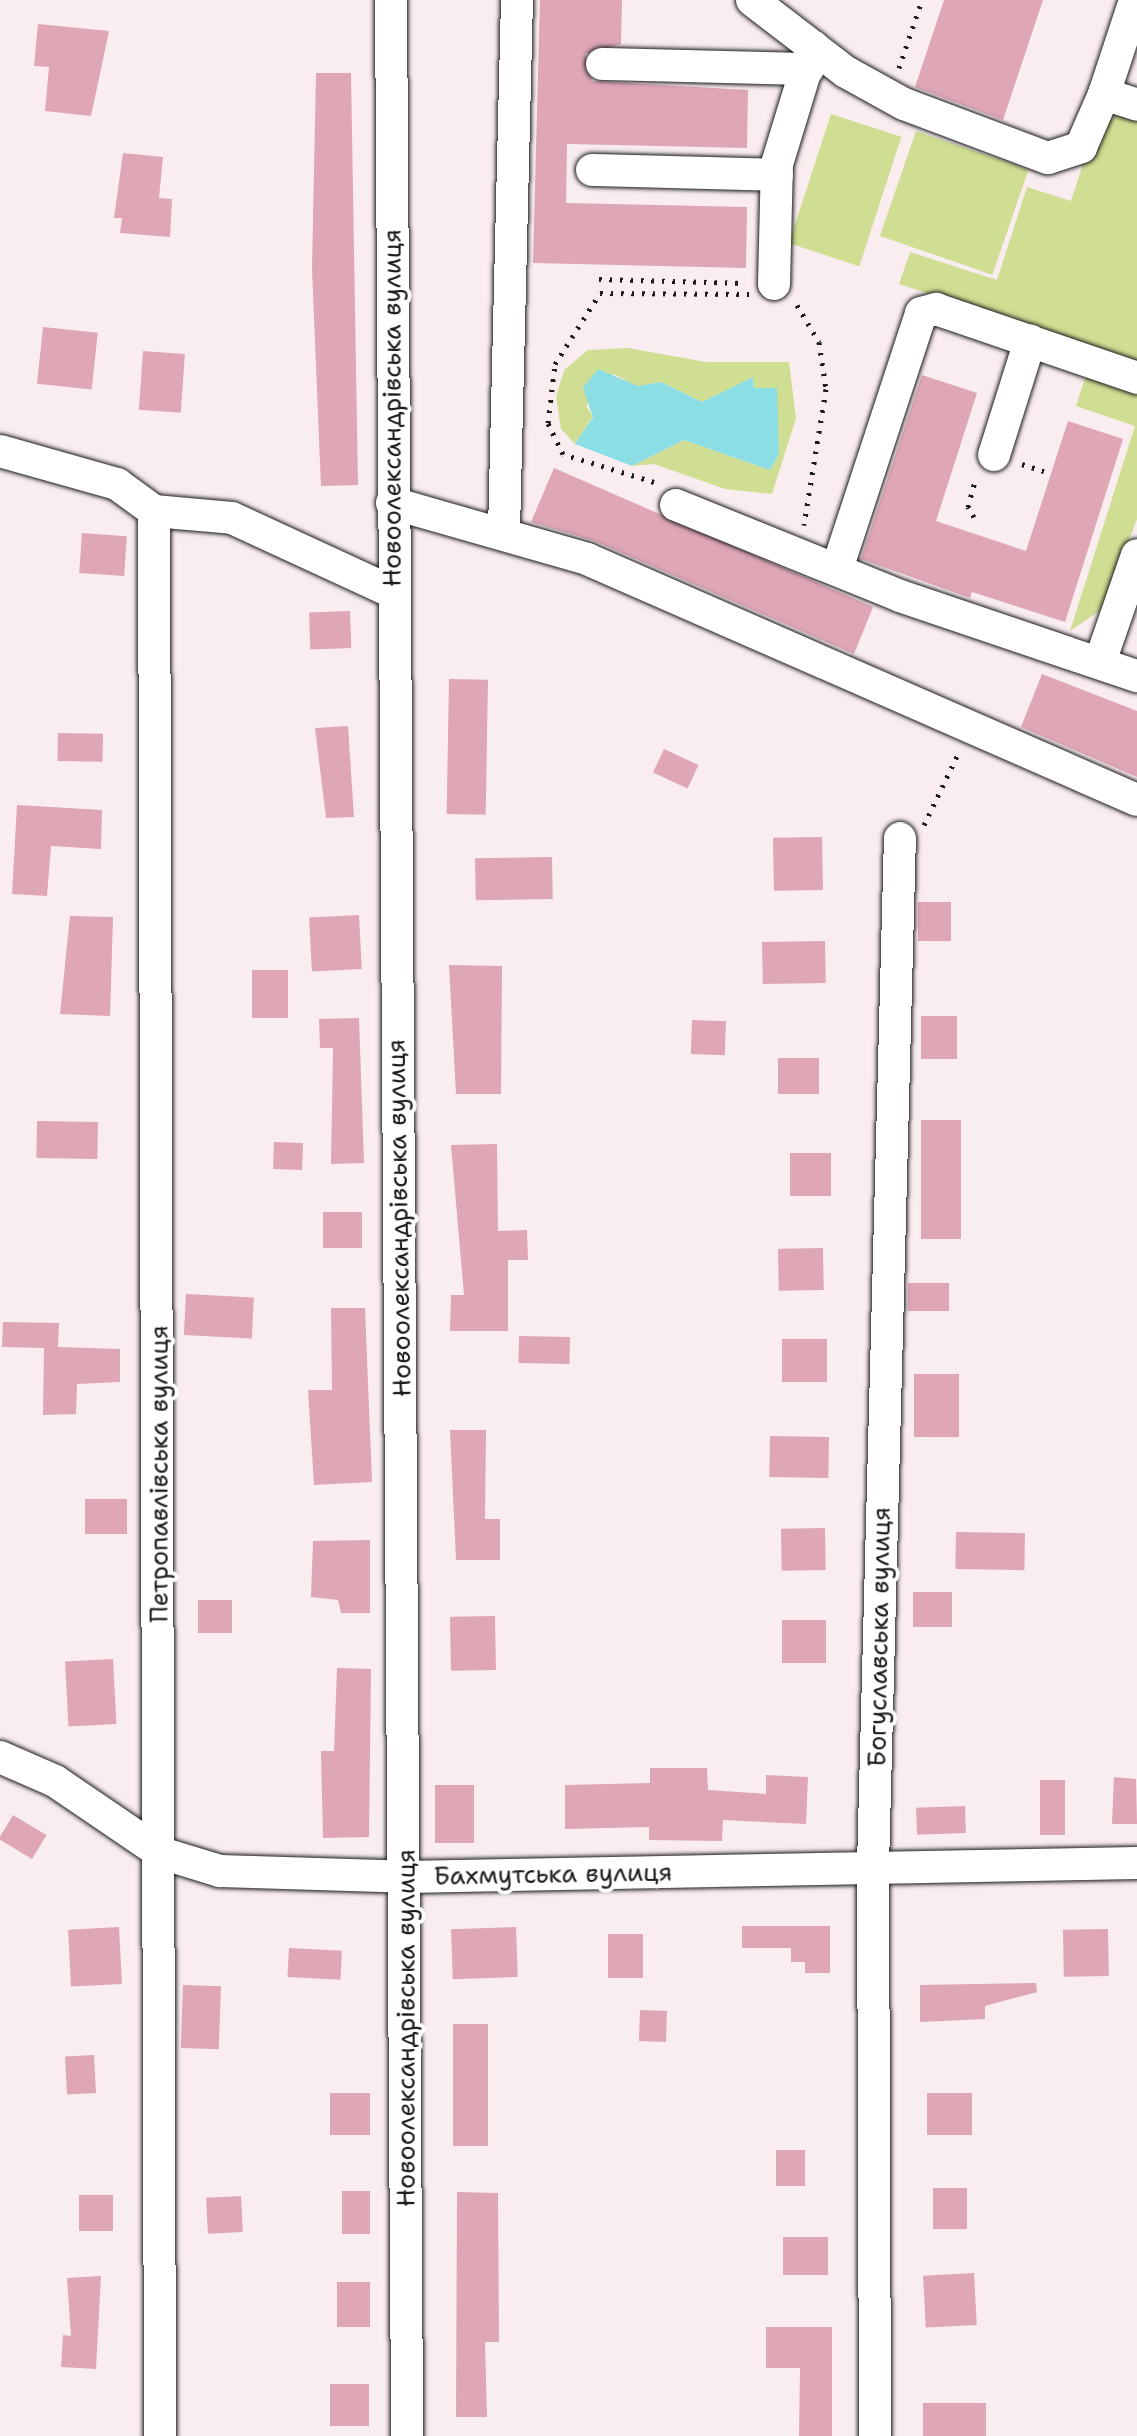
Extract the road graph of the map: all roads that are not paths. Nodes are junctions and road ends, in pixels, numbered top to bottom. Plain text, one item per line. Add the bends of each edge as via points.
1 (391, 0) edge
2 (517, 0) edge
3 (752, 0) edge
4 (1135, 0) edge
5 (811, 58) junction
6 (602, 64) dead end
7 (1104, 94) junction
8 (1137, 105) edge
9 (592, 170) dead end
10 (776, 175) junction
11 (774, 284) road end
12 (1030, 341) junction
13 (1137, 378) edge
14 (0, 451) edge
15 (994, 455) road end
16 (392, 503) junction
17 (679, 506) road end
18 (154, 512) junction
19 (504, 531) junction
20 (1137, 555) edge
21 (837, 569) junction
22 (392, 592) junction
23 (1100, 662) junction
24 (1137, 676) edge
25 (1137, 800) edge
26 (900, 838) road end
27 (0, 1757) edge
28 (160, 1853) junction
29 (1137, 1864) edge
30 (873, 1866) junction
31 (406, 1877) junction
32 (160, 2436) edge
33 (407, 2436) edge
34 (876, 2436) edge

1 - 16 street, Новоолександрівська вулиця
2 - 19 street
3 - 5 street
4 - 7 street
5 - 6 street
5 - 7 street via 889,96 1057,159 1080,147
5 - 10 street
7 - 8 street
9 - 10 street
10 - 11 street
12 - 13 street
12 - 15 street
12 - 21 street via 936,309 921,313
14 - 18 street via 117,484
16 - 19 street
16 - 22 street, Новоолександрівська вулиця
17 - 21 street
18 - 22 street via 232,518
18 - 28 street, Петропавлівська вулиця
19 - 25 street via 779,637
20 - 23 street
21 - 23 street
22 - 31 street, Новоолександрівська вулиця
23 - 24 street
26 - 30 street, Богуславська вулиця
27 - 28 street, Бахмутська вулиця via 55,1781
28 - 31 street, Бахмутська вулиця via 220,1871
28 - 32 street, Петропавлівська вулиця
29 - 30 street, Бахмутська вулиця
30 - 31 street, Бахмутська вулиця
30 - 34 street, Богуславська вулиця
31 - 33 street, Новоолександрівська вулиця

